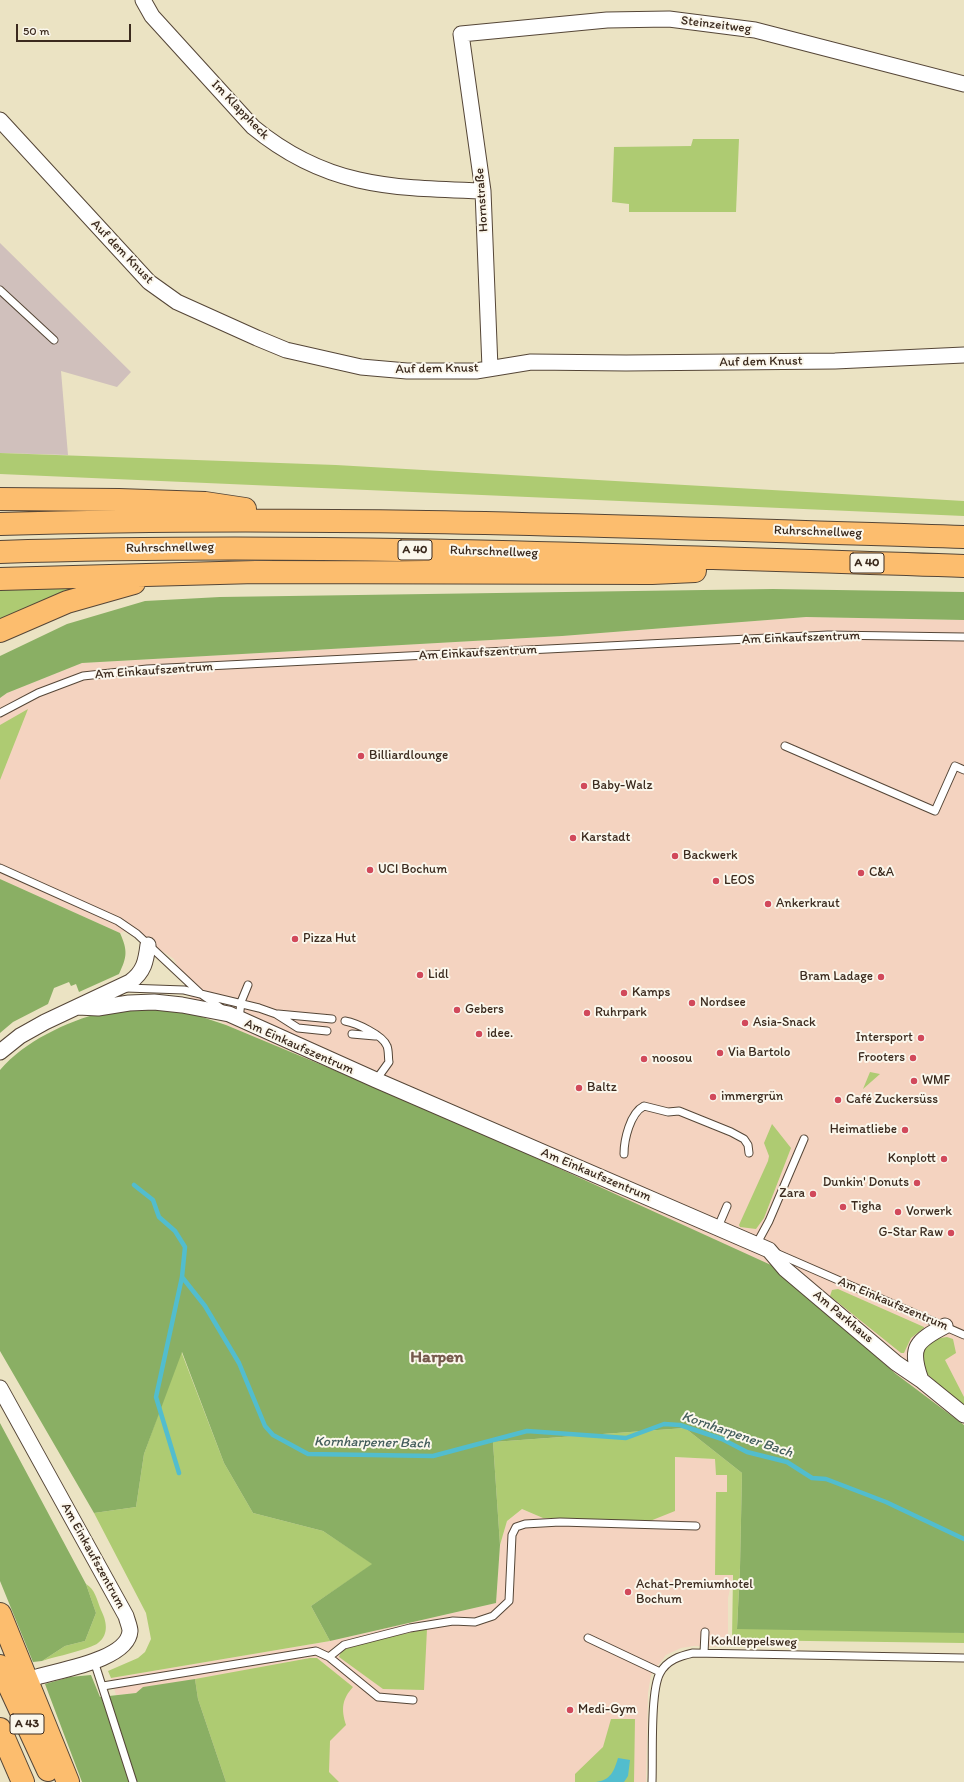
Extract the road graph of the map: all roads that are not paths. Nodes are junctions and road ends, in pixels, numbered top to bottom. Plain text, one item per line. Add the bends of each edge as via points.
1 (143, 0) edge
2 (461, 34) joint
3 (964, 84) edge
4 (0, 120) edge
5 (483, 191) junction
6 (0, 290) edge
7 (54, 340) dead end
8 (964, 355) edge
9 (490, 368) junction
10 (0, 499) edge
11 (314, 520) junction
12 (0, 524) edge
13 (964, 537) edge
14 (0, 552) edge
15 (830, 562) junction
16 (964, 566) edge
17 (205, 573) junction
18 (0, 579) edge
19 (0, 631) edge
20 (964, 637) edge
21 (0, 713) edge
22 (785, 746) dead end
23 (964, 770) edge
24 (0, 868) edge
25 (148, 945) junction
26 (137, 983) junction
27 (248, 985) dead end
28 (201, 994) junction
29 (140, 1002) junction
30 (241, 1002) junction
31 (70, 1007) junction
32 (276, 1014) junction
33 (234, 1017) junction
34 (332, 1019) dead end
35 (345, 1021) dead end
36 (327, 1031) dead end
37 (352, 1034) dead end
38 (377, 1036) junction
39 (0, 1052) edge
40 (376, 1080) junction
41 (804, 1139) dead end
42 (749, 1153) dead end
43 (624, 1154) dead end
44 (726, 1206) dead end
45 (718, 1227) junction
46 (762, 1247) junction
47 (945, 1326) junction
48 (964, 1335) edge
49 (920, 1380) junction
50 (0, 1388) edge
51 (964, 1415) edge
52 (696, 1526) dead end
53 (0, 1614) edge
54 (705, 1632) dead end
55 (588, 1638) dead end
56 (704, 1653) junction
57 (329, 1656) junction
58 (964, 1658) edge
59 (94, 1661) junction
60 (0, 1666) edge
61 (660, 1672) junction
62 (37, 1677) dead end
63 (103, 1686) junction
64 (413, 1700) dead end
65 (0, 1730) edge
66 (5, 1746) edge
67 (24, 1782) edge
68 (53, 1782) edge
69 (68, 1782) edge
70 (133, 1782) edge
71 (652, 1782) edge

1 - 5 street, Im Klappheck via 152,16 253,127 271,142 303,160 338,175 376,185 405,189
2 - 3 street, Steinzeitweg via 607,20 670,20 755,30
2 - 5 street, Hornstraße
4 - 9 street, Auf dem Knust via 125,258 149,282 177,302 286,350 361,368 476,371
5 - 9 street, Hornstraße
6 - 7 lane
8 - 9 street, Auf dem Knust via 828,362 531,362
10 - 11 highway via 205,503
11 - 12 highway, Ruhrschnellweg / A 40
11 - 13 highway, Ruhrschnellweg / A 40
14 - 15 highway, Ruhrschnellweg / A 40 via 325,548
15 - 16 highway, Ruhrschnellweg / A 40
15 - 17 highway via 652,573
17 - 18 highway
17 - 19 highway via 155,579 99,592 67,602
20 - 21 lane, Am Einkaufszentrum via 820,636 140,670 83,676 38,693
22 - 23 lane via 935,810 955,766
24 - 25 lane, Am Einkaufszentrum via 118,921
25 - 26 street
25 - 28 lane, Am Einkaufszentrum
26 - 28 lane
26 - 29 lane
26 - 31 street
27 - 30 lane
28 - 30 lane
28 - 33 lane, Am Einkaufszentrum
29 - 31 street, Am Einkaufszentrum via 98,1008
29 - 33 street, Am Einkaufszentrum via 182,1005
30 - 32 lane
30 - 33 lane
31 - 39 street via 20,1036
32 - 34 lane
32 - 36 lane via 298,1028
33 - 40 street, Am Einkaufszentrum
35 - 38 lane via 357,1024
37 - 38 lane
38 - 40 lane via 387,1046 389,1062
40 - 45 street, Am Einkaufszentrum
41 - 46 lane via 769,1221
42 - 43 lane via 744,1139 731,1132 679,1111 668,1112 644,1106 636,1113 624,1140
44 - 45 lane
45 - 46 street, Am Einkaufszentrum
46 - 47 lane, Am Einkaufszentrum
46 - 49 street, Am Parkhaus via 896,1363
47 - 48 lane, Am Einkaufszentrum
47 - 49 street via 927,1335 918,1344 914,1355
49 - 51 street, Am Parkhaus
50 - 59 street, Am Einkaufszentrum via 126,1616 130,1631 123,1646 110,1655
52 - 57 lane via 560,1522 516,1527 512,1535 509,1601 493,1616 475,1622 453,1621 410,1628 344,1645
53 - 69 highway
54 - 56 lane
55 - 61 lane
56 - 58 lane, Kohlleppelsweg
56 - 61 lane, Kohlleppelsweg via 680,1656
57 - 63 lane via 316,1651
57 - 64 lane via 378,1697
59 - 62 street, Am Einkaufszentrum
59 - 63 lane
60 - 68 highway, A 43
61 - 71 lane via 654,1687
63 - 70 lane
65 - 66 highway, A 43
66 - 67 highway, A 43

